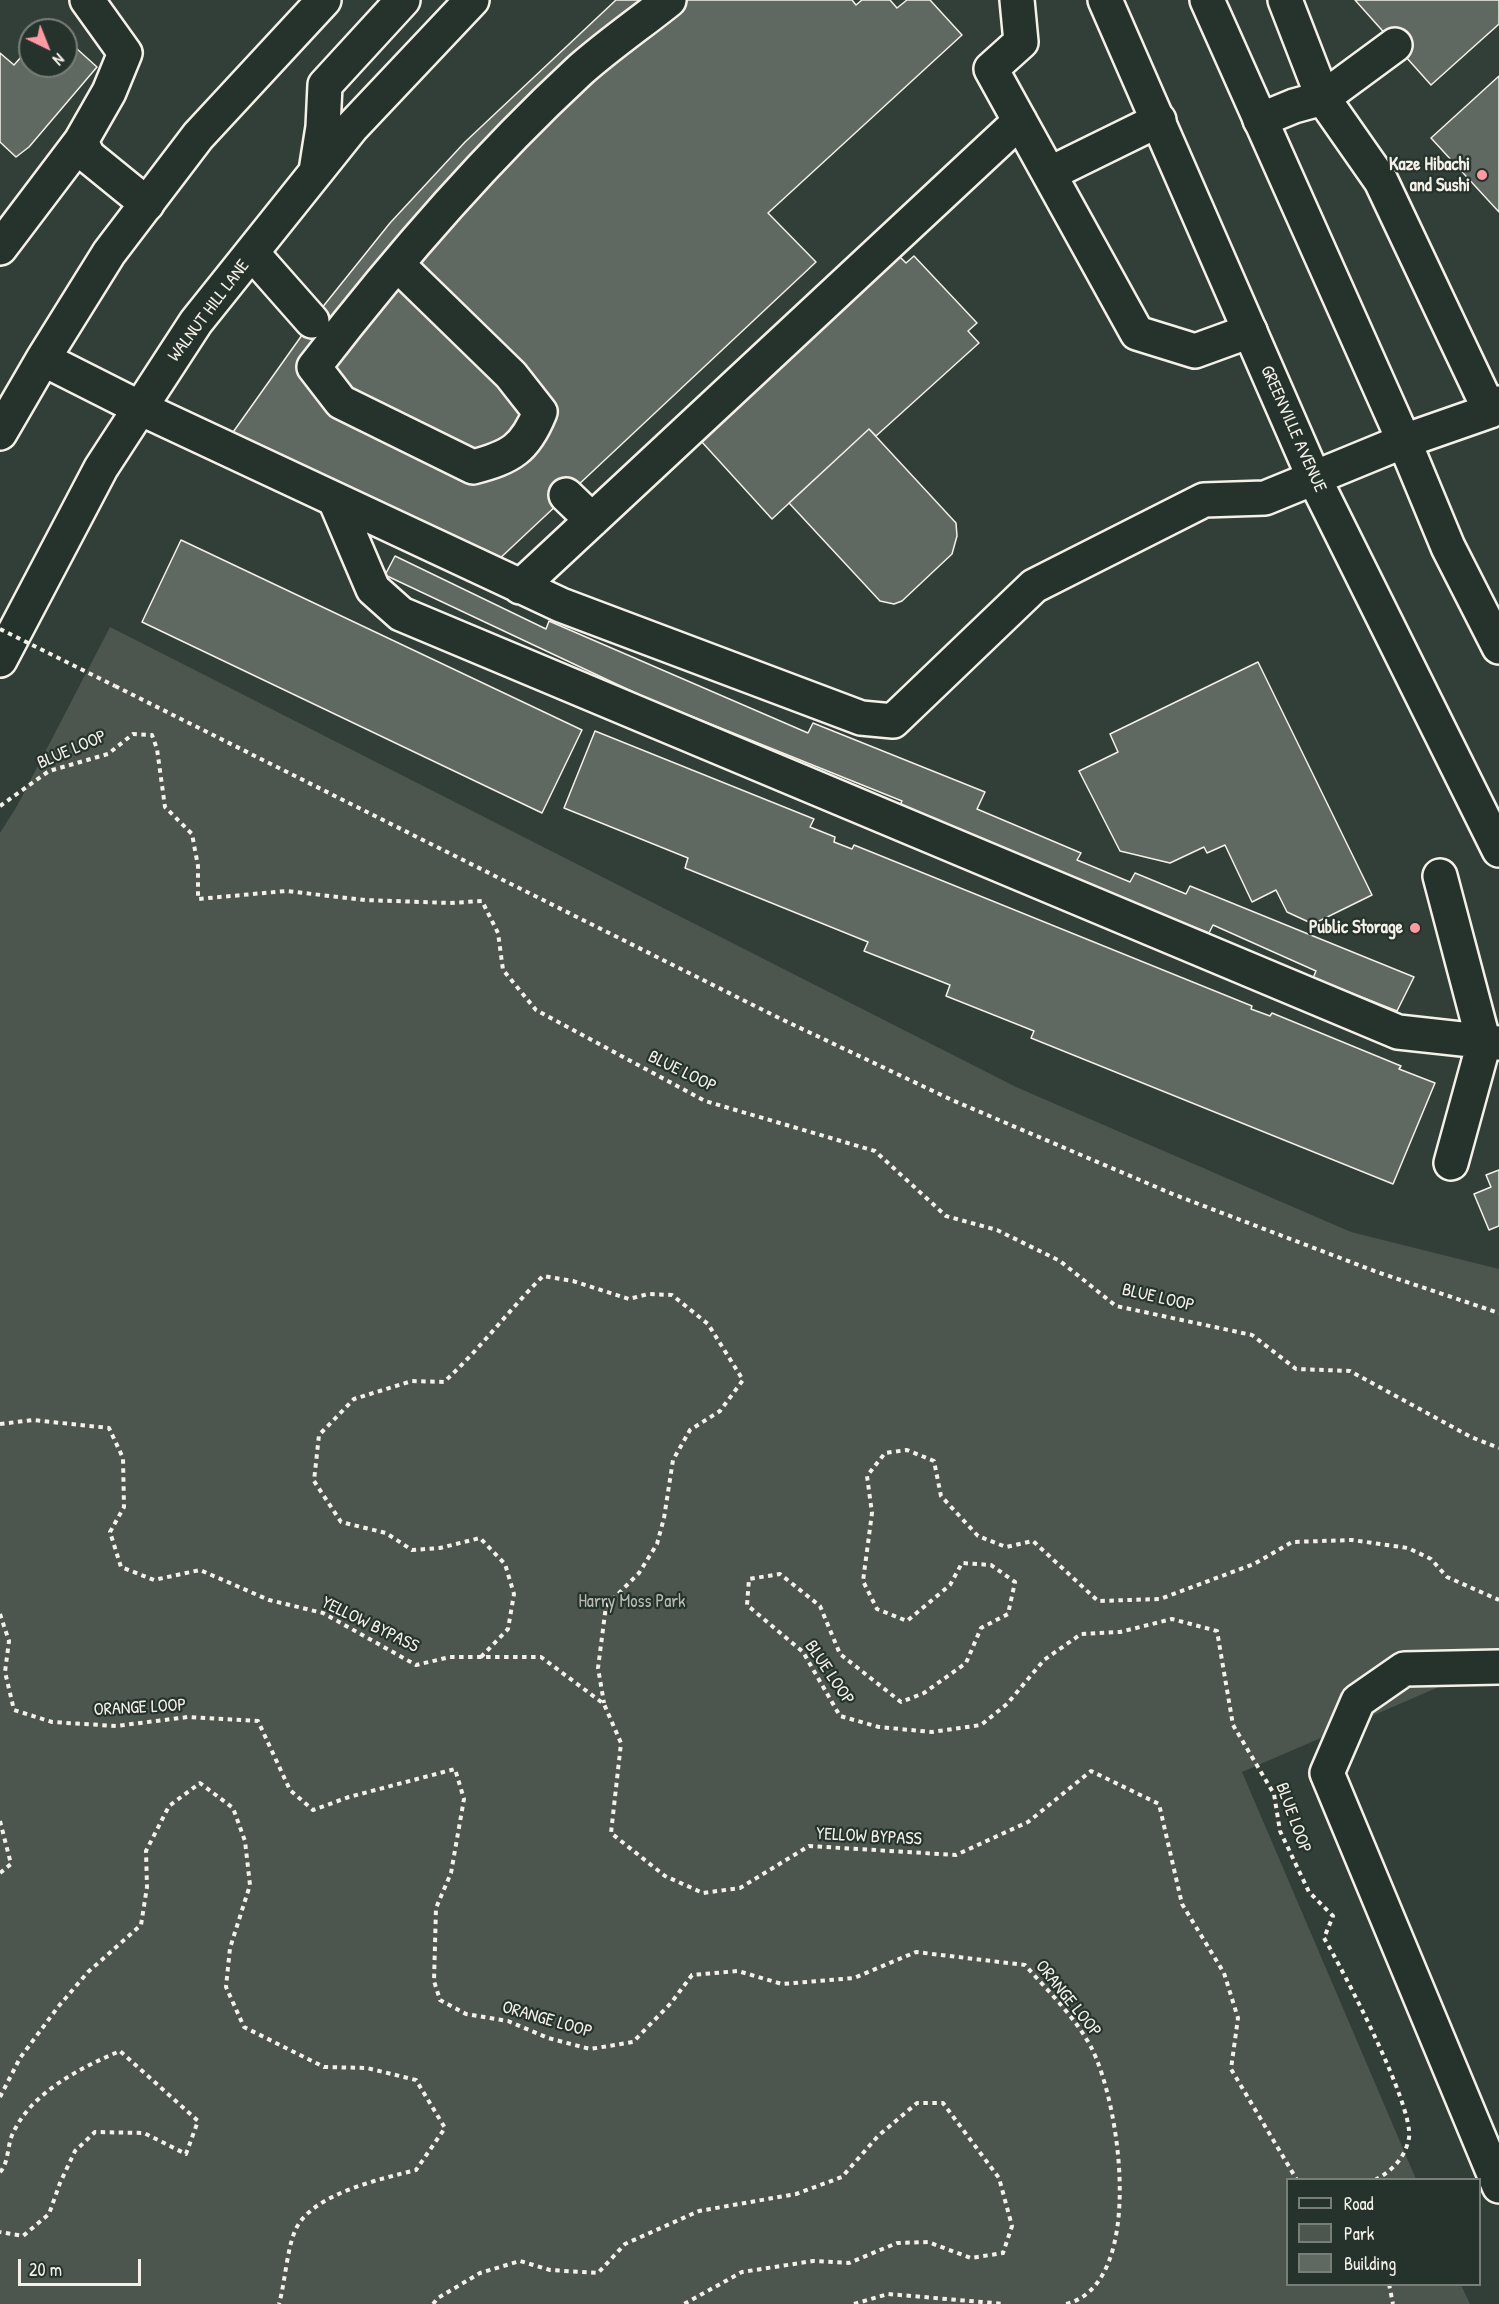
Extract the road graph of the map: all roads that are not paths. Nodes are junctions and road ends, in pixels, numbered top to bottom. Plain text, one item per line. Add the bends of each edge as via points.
1 (87, 0) edge
2 (324, 0) edge
3 (403, 0) edge
4 (472, 0) edge
5 (669, 0) edge
6 (1017, 0) edge
7 (1105, 0) edge
8 (1207, 0) edge
9 (1285, 0) edge
10 (1395, 45) dead end
11 (1323, 98) junction
12 (1159, 120) junction
13 (1260, 120) junction
14 (1020, 121) junction
15 (81, 141) junction
16 (316, 173) junction
17 (1049, 174) junction
18 (147, 204) junction
19 (0, 248) edge
20 (252, 253) junction
21 (397, 264) junction
22 (312, 321) dead end
23 (1250, 331) junction
24 (43, 359) junction
25 (1495, 407) edge
26 (140, 408) junction
27 (4, 417) edge
28 (1404, 441) junction
29 (1314, 478) junction
30 (567, 495) dead end
31 (335, 500) junction
32 (592, 520) junction
33 (520, 587) junction
34 (1499, 647) edge
35 (0, 660) edge
36 (1499, 850) edge
37 (1440, 876) dead end
38 (1492, 1043) edge
39 (1451, 1163) dead end
40 (1499, 1666) edge
41 (1499, 2186) edge

1 - 15 main road via 125,53 109,92
2 - 18 main road via 198,136
3 - 16 main road via 325,85
4 - 16 main road, WALNUT HILL LANE via 352,127
5 - 21 main road via 579,71 490,157
6 - 14 main road via 1021,42 992,69
7 - 12 main road, GREENVILLE AVENUE
8 - 13 main road
9 - 11 main road
10 - 11 main road
11 - 13 main road
11 - 25 main road via 1381,181
12 - 17 main road
12 - 23 main road, GREENVILLE AVENUE
13 - 28 main road
14 - 17 main road
14 - 32 main road
15 - 18 main road via 88,156
15 - 19 main road
16 - 20 main road, WALNUT HILL LANE
17 - 23 main road via 1137,333 1195,351
18 - 24 main road via 109,253
20 - 22 main road
20 - 26 main road, WALNUT HILL LANE via 196,322
21 - 21 main road via 314,367 341,402 473,467 504,458 531,436 540,412 511,375
23 - 29 main road, GREENVILLE AVENUE
24 - 26 main road
24 - 27 main road
25 - 28 main road
26 - 31 main road
26 - 35 main road, WALNUT HILL LANE via 101,468
28 - 29 main road
28 - 34 main road via 1448,547
29 - 33 main road via 1265,498 1204,500 1034,586 893,721 861,718
29 - 36 main road, GREENVILLE AVENUE
30 - 32 main road
31 - 33 main road
31 - 38 main road via 373,589 400,614 1398,1032
32 - 33 main road
37 - 38 main road
38 - 39 main road
40 - 41 main road via 1404,1669 1358,1701 1327,1773

